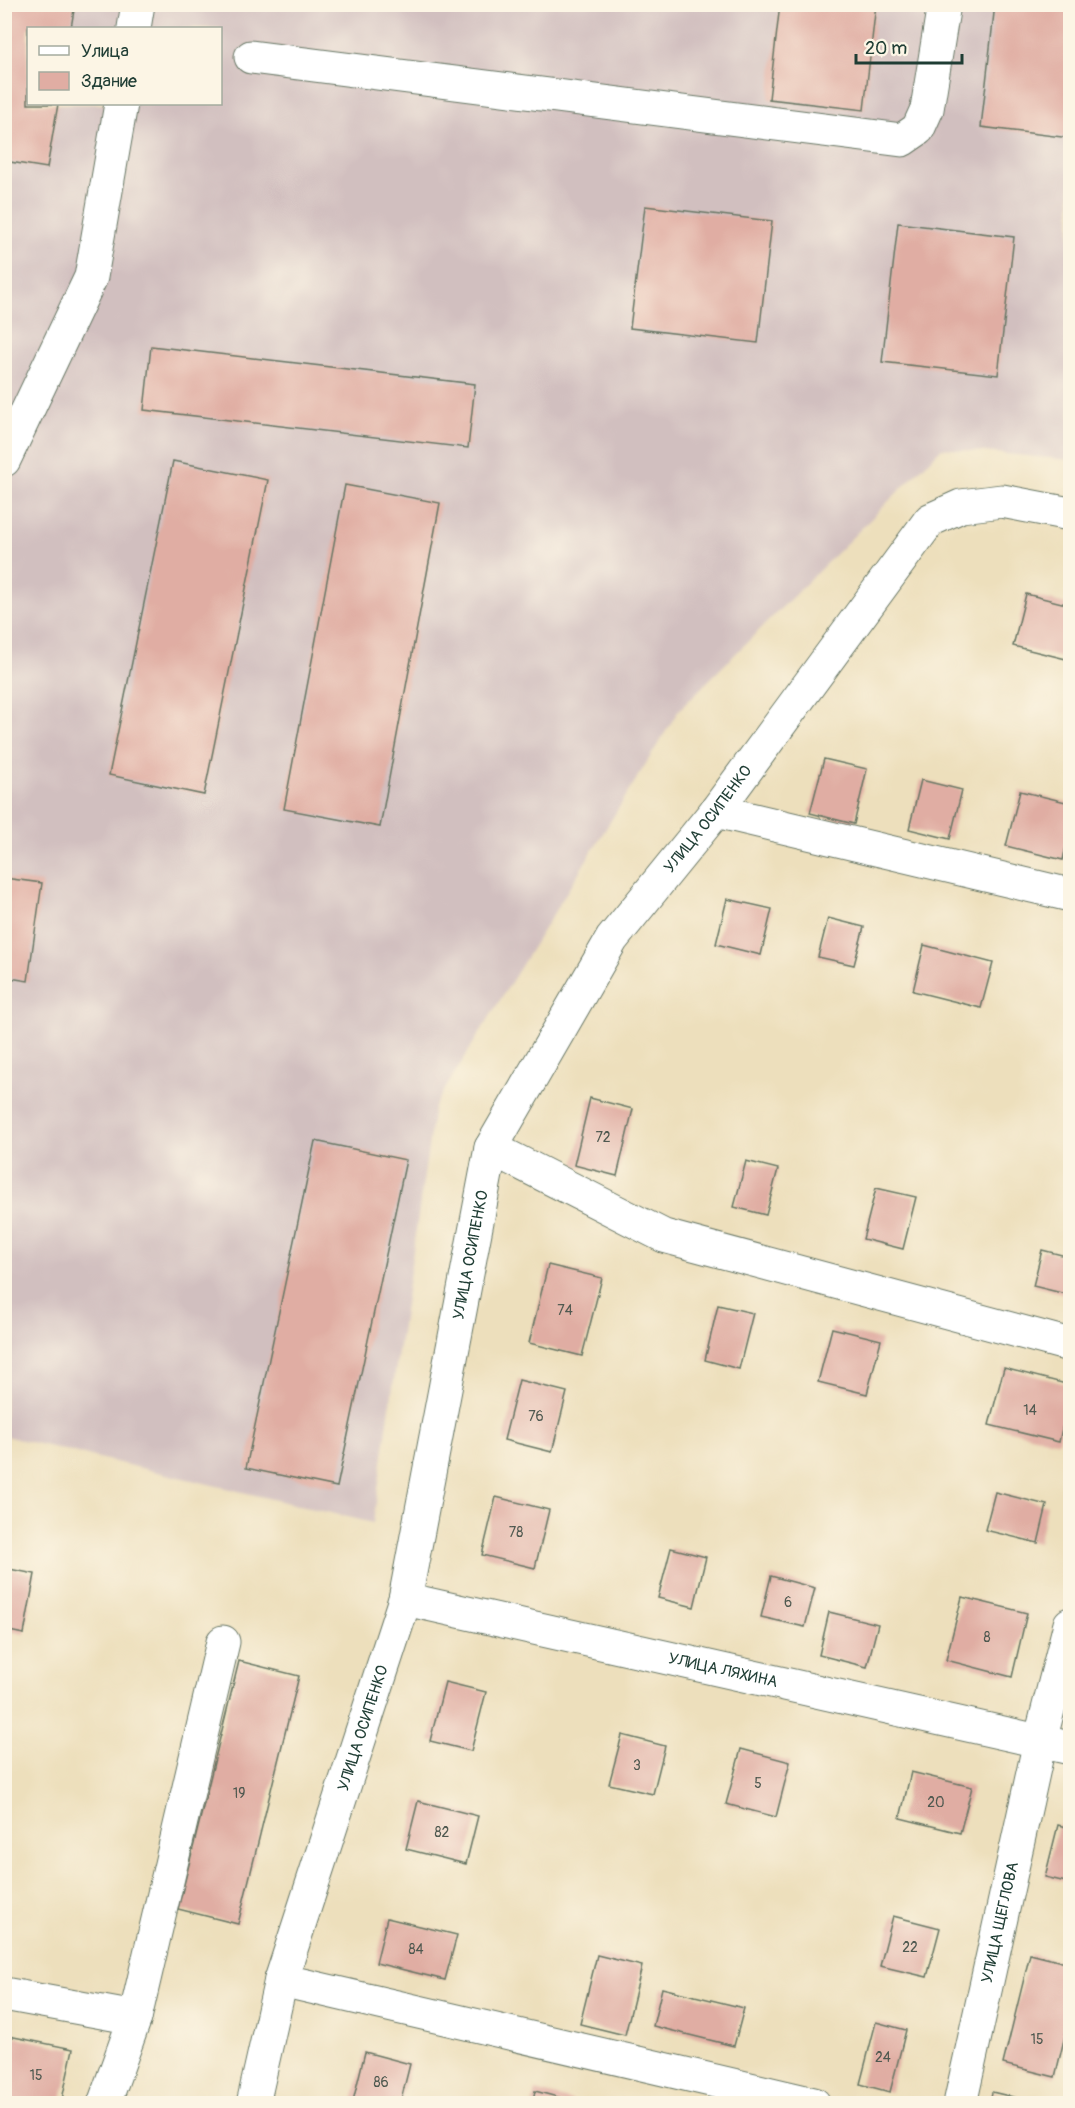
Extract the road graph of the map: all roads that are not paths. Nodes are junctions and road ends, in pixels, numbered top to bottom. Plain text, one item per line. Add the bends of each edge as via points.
1 (138, 4) edge
2 (944, 4) edge
3 (134, 27) edge
4 (251, 57) dead end
5 (121, 105) edge
6 (4, 460) edge
7 (1071, 514) edge
8 (716, 811) junction
9 (1071, 895) edge
10 (491, 1148) junction
11 (1071, 1345) edge
12 (405, 1599) junction
13 (1071, 1624) edge
14 (223, 1642) dead end
15 (1055, 1744) edge
16 (281, 1980) junction
17 (4, 1994) edge
18 (135, 2018) junction
19 (104, 2103) edge
20 (254, 2103) edge
21 (814, 2103) edge
22 (960, 2103) edge

1 - 3 street
2 - 4 street via 927,109 918,129 902,140
5 - 6 street via 91,277
7 - 8 street, УЛИЦА ОСИПЕНКО via 1002,501 961,506 930,520
8 - 9 street
8 - 10 street, УЛИЦА ОСИПЕНКО via 612,939
10 - 11 street via 664,1236
10 - 12 street, УЛИЦА ОСИПЕНКО
12 - 15 street, УЛИЦА ЛЯХИНА
12 - 16 street, УЛИЦА ОСИПЕНКО
13 - 15 street, УЛИЦА ЩЕГЛОВА
14 - 18 street
15 - 22 street, УЛИЦА ЩЕГЛОВА
16 - 20 street, УЛИЦА ОСИПЕНКО
16 - 21 street
17 - 18 street
18 - 19 street

